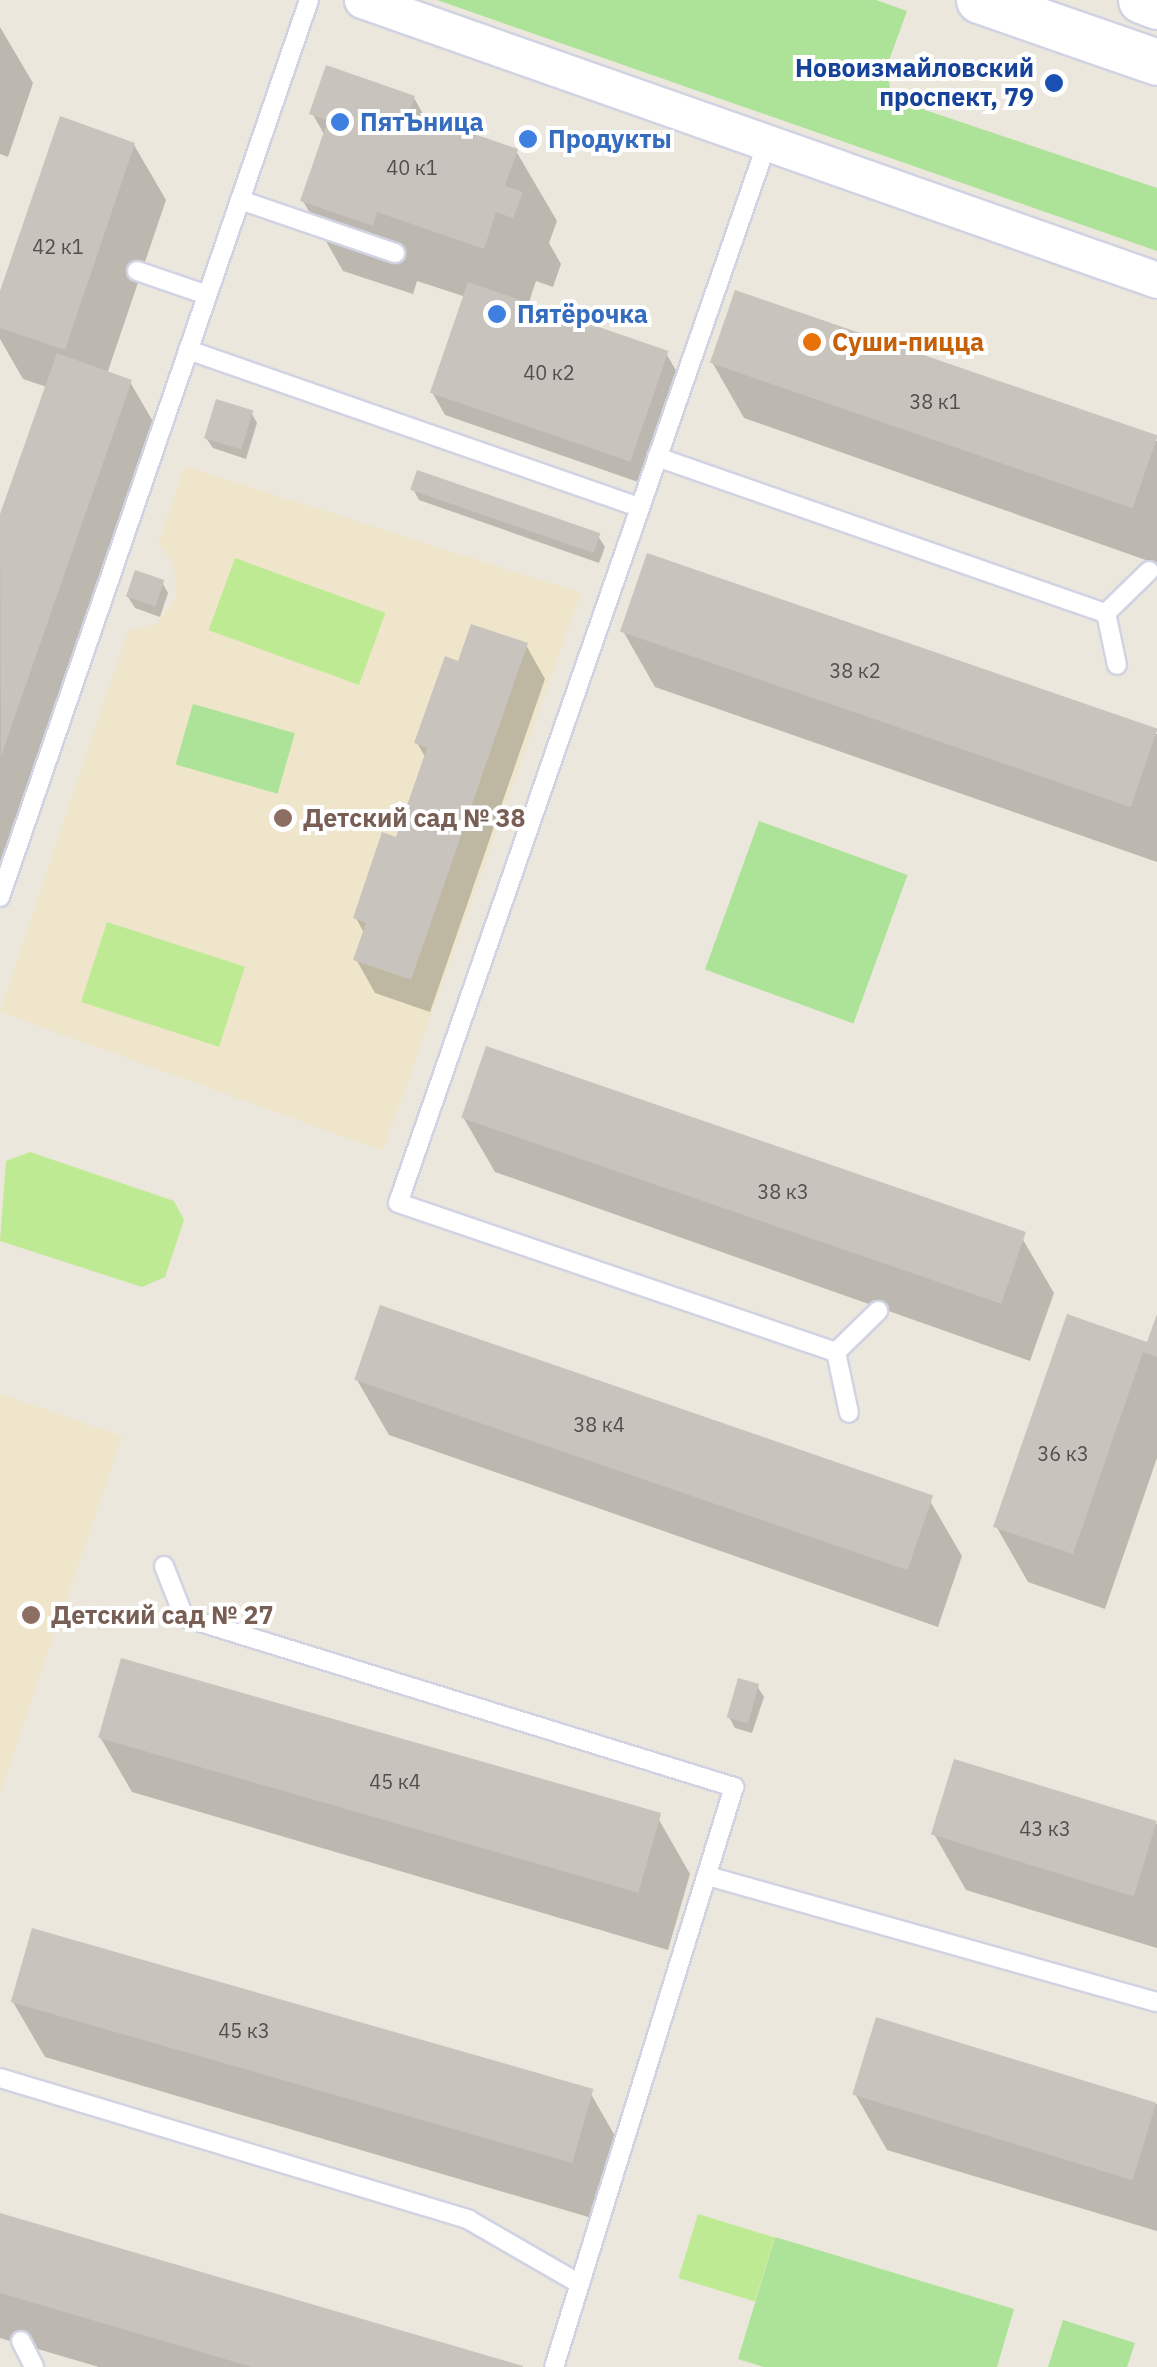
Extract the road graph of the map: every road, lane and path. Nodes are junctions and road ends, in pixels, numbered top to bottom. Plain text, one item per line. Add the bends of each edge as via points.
1 (308, 0) edge
2 (362, 0) edge
3 (979, 0) edge
4 (1141, 0) edge
5 (1157, 6) edge
6 (1157, 62) edge
7 (766, 142) junction
8 (240, 200) junction
9 (395, 253) dead end
10 (137, 271) dead end
11 (1157, 280) edge
12 (207, 295) junction
13 (188, 350) junction
14 (657, 457) junction
15 (640, 507) junction
16 (1149, 571) dead end
17 (1106, 613) junction
18 (1118, 665) dead end
19 (0, 898) edge
20 (878, 1311) dead end
21 (836, 1352) junction
22 (849, 1414) dead end
23 (164, 1566) dead end
24 (708, 1876) junction
25 (1157, 2002) edge
26 (0, 2078) edge
27 (580, 2284) junction
28 (21, 2341) dead end
29 (34, 2367) edge
30 (554, 2367) edge

1 - 8 lane
2 - 7 street
3 - 6 street
4 - 5 street
7 - 11 street
7 - 14 lane
8 - 9 lane
8 - 12 lane
10 - 12 lane
12 - 13 lane
13 - 15 lane
13 - 19 lane
14 - 15 lane
14 - 17 lane
15 - 21 lane via 398,1203
16 - 17 lane
17 - 18 lane
20 - 21 lane
21 - 22 lane
23 - 24 lane via 184,1617 734,1786
24 - 25 lane
24 - 27 lane
26 - 27 lane via 469,2220
27 - 30 lane
28 - 29 lane

